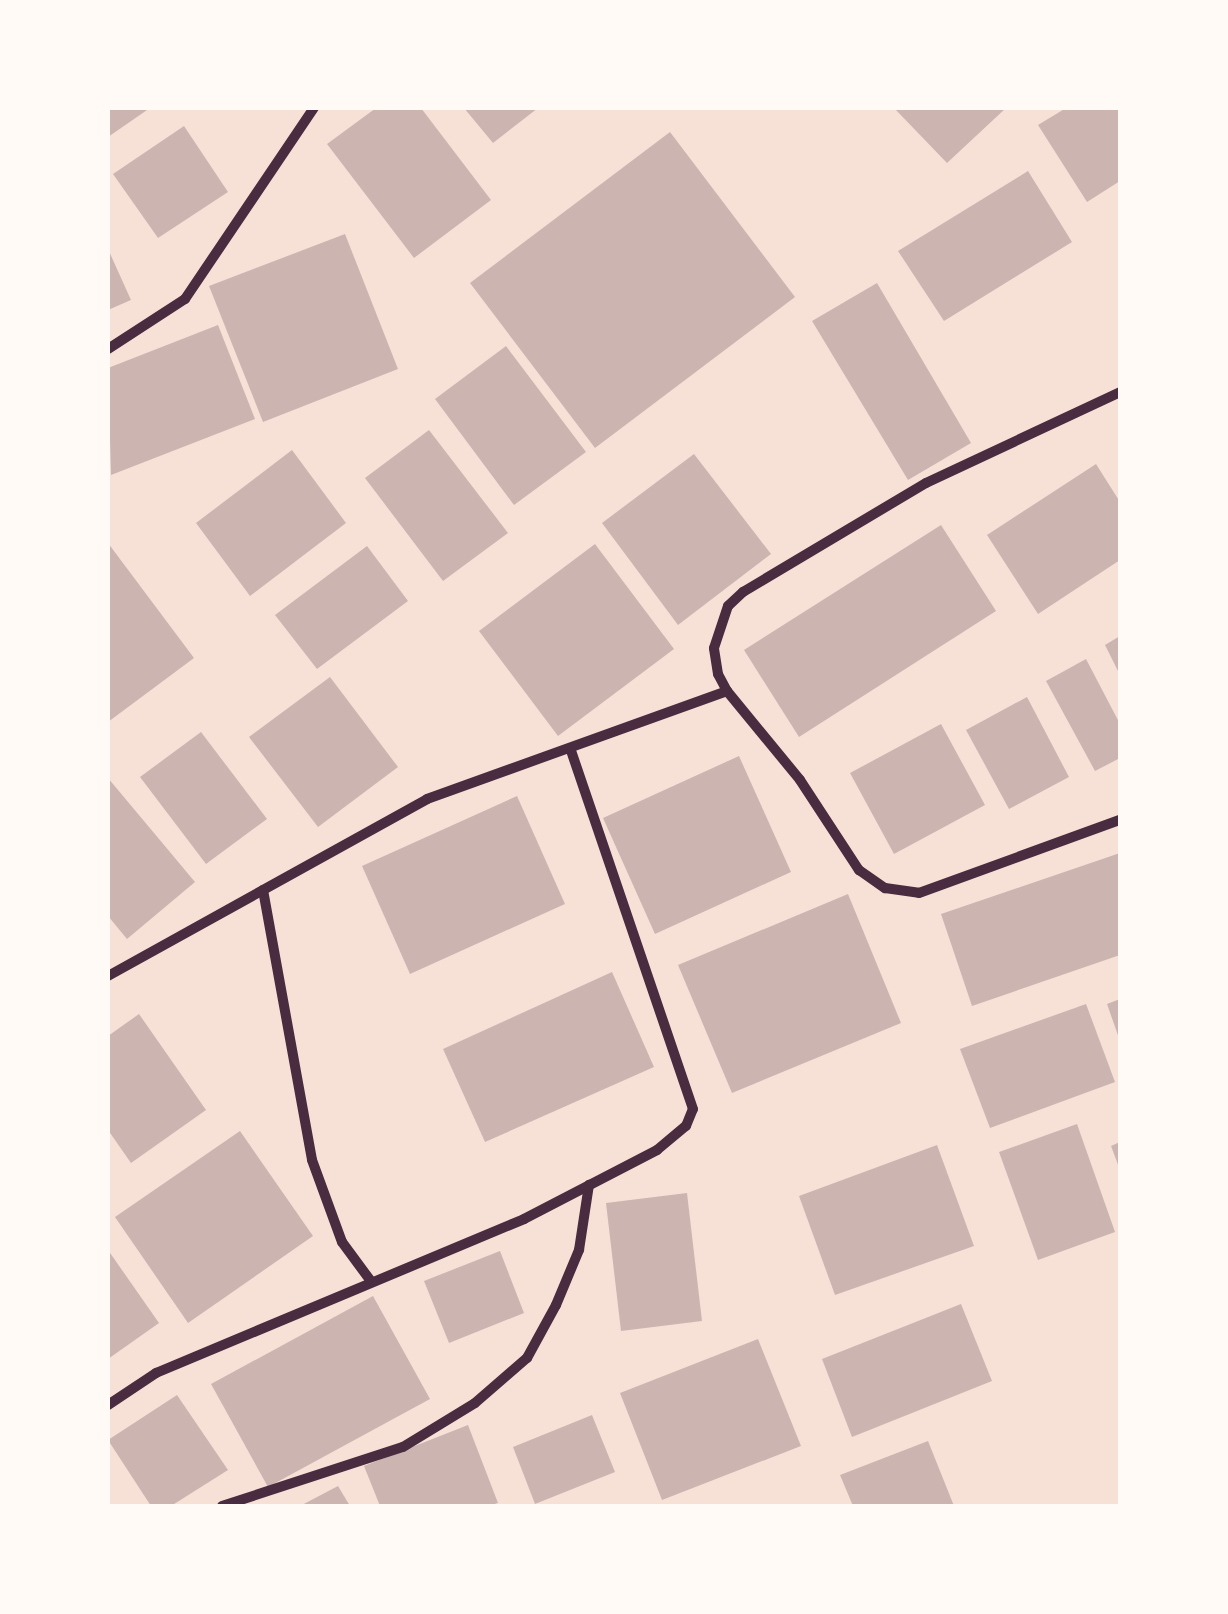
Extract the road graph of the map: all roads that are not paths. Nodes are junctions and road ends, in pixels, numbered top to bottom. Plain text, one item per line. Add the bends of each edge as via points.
1 (314, 108) edge
2 (108, 349) edge
3 (1120, 392) edge
4 (727, 692) junction
5 (571, 751) junction
6 (1120, 820) edge
7 (263, 890) junction
8 (108, 976) edge
9 (589, 1185) junction
10 (370, 1280) junction
11 (108, 1405) edge
12 (222, 1506) edge

1 - 2 street via 185,299
3 - 4 street via 926,483 743,592 728,606 714,648
4 - 5 street
4 - 6 street via 800,780 859,870 885,888 919,893
5 - 7 street via 427,799
5 - 9 street via 692,1108 686,1126 669,1141
7 - 8 street
7 - 10 street via 312,1160 342,1242
9 - 10 street via 524,1219
9 - 12 street via 579,1250 556,1305 514,1369 475,1403 404,1447
10 - 11 street via 156,1373

